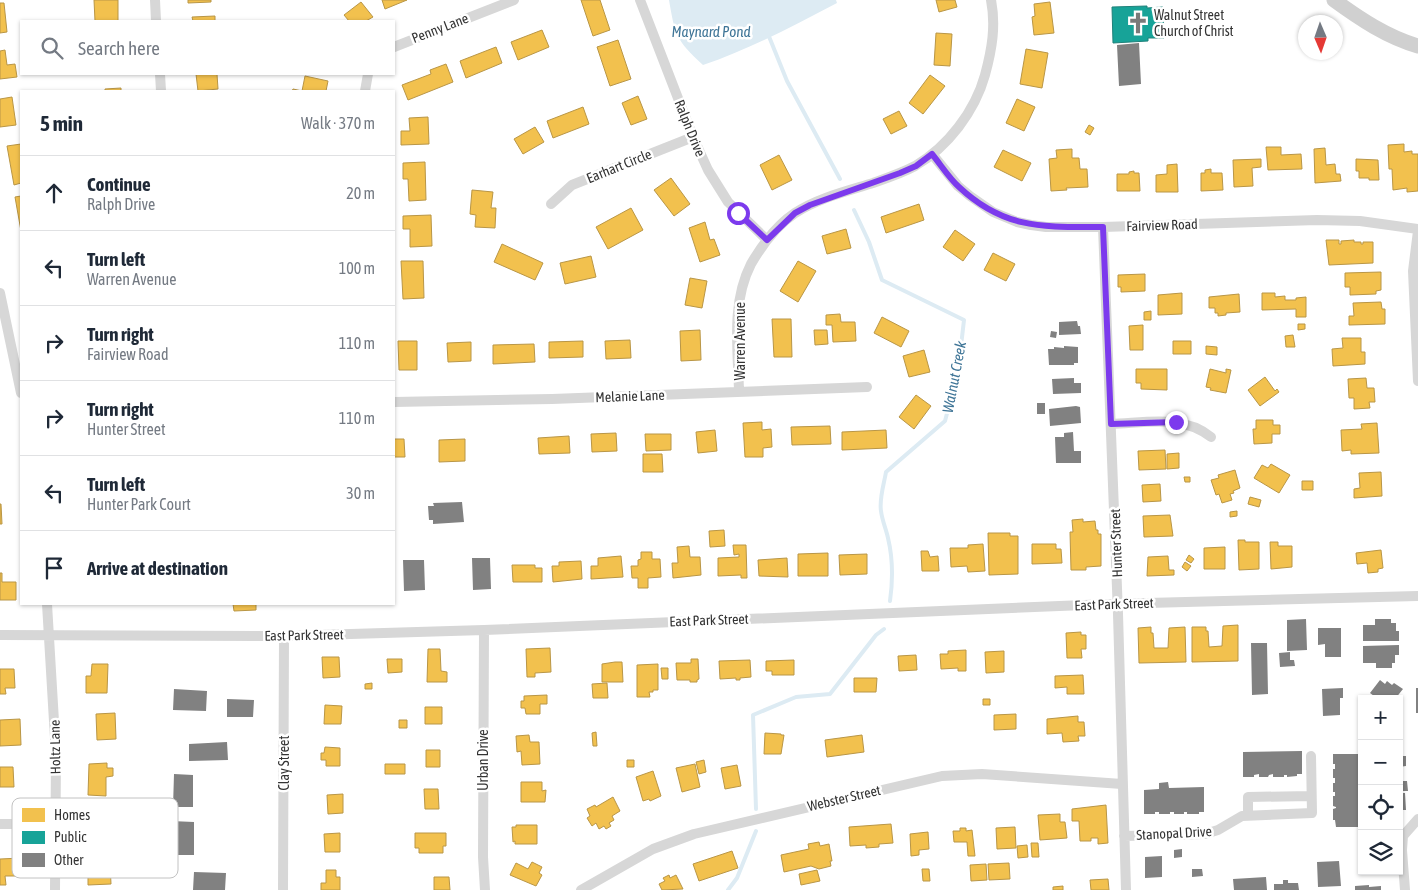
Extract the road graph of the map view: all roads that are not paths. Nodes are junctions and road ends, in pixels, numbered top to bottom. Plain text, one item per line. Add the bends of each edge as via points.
1 (155, 0) edge
2 (514, 0) edge
3 (640, 0) edge
4 (991, 0) edge
5 (1334, 0) edge
6 (156, 20) edge
7 (395, 46) edge
8 (1418, 46) edge
9 (160, 75) edge
10 (368, 75) edge
11 (161, 90) edge
12 (365, 90) edge
13 (693, 137) junction
14 (932, 154) junction
15 (551, 204) dead end
16 (1103, 227) junction
17 (1418, 230) edge
18 (767, 240) junction
19 (0, 293) edge
20 (1418, 380) edge
21 (20, 388) edge
22 (867, 388) dead end
23 (739, 391) junction
24 (395, 402) edge
25 (1111, 424) junction
26 (1211, 437) dead end
27 (1418, 596) edge
28 (1118, 604) junction
29 (48, 605) edge
30 (484, 630) junction
31 (0, 635) edge
32 (49, 636) junction
33 (284, 636) junction
34 (1311, 756) dead end
35 (1122, 784) junction
36 (1311, 796) junction
37 (55, 798) edge
38 (1248, 815) junction
39 (1418, 819) edge
40 (1124, 836) junction
41 (283, 890) edge
42 (485, 890) edge
43 (581, 890) edge
44 (1126, 890) edge
45 (1405, 890) edge

1 - 6 street
2 - 7 street, Penny Lane
3 - 13 street, Ralph Drive
4 - 14 street, Warren Avenue via 994,34 982,85 961,123
5 - 8 main road via 1380,30
9 - 11 street
10 - 12 street
13 - 15 street, Earhart Circle via 572,185
13 - 18 street, Ralph Drive via 716,185 738,213
14 - 16 street, Fairview Road via 958,186 1004,217 1046,227
14 - 18 street, Warren Avenue via 900,173 810,205 795,213
16 - 17 street, Fairview Road via 1318,220 1360,221
16 - 25 street, Hunter Street
17 - 20 street via 1413,271
18 - 23 street, Warren Avenue via 751,266 740,295 737,327
19 - 21 street
22 - 23 street, Melanie Lane
23 - 24 street, Melanie Lane
25 - 26 street via 1183,422 1198,427
25 - 28 street, Hunter Street
27 - 28 street, East Park Street
28 - 30 street, East Park Street
28 - 35 street, Hunter Street
29 - 32 street, Holtz Lane
30 - 33 street, East Park Street
30 - 42 street, Urban Drive
31 - 32 street, East Park Street
32 - 33 street, East Park Street
32 - 37 street, Holtz Lane via 55,719
33 - 41 street, Clay Street
34 - 36 street, Stanopal Drive
35 - 40 street, Hunter Street
35 - 43 street, Webster Street via 970,774 926,780 694,834 653,849
36 - 38 street via 1248,797
36 - 38 street, Stanopal Drive via 1312,814
38 - 40 street, Stanopal Drive via 1210,833
39 - 45 street via 1403,836
40 - 44 street, Hunter Street

